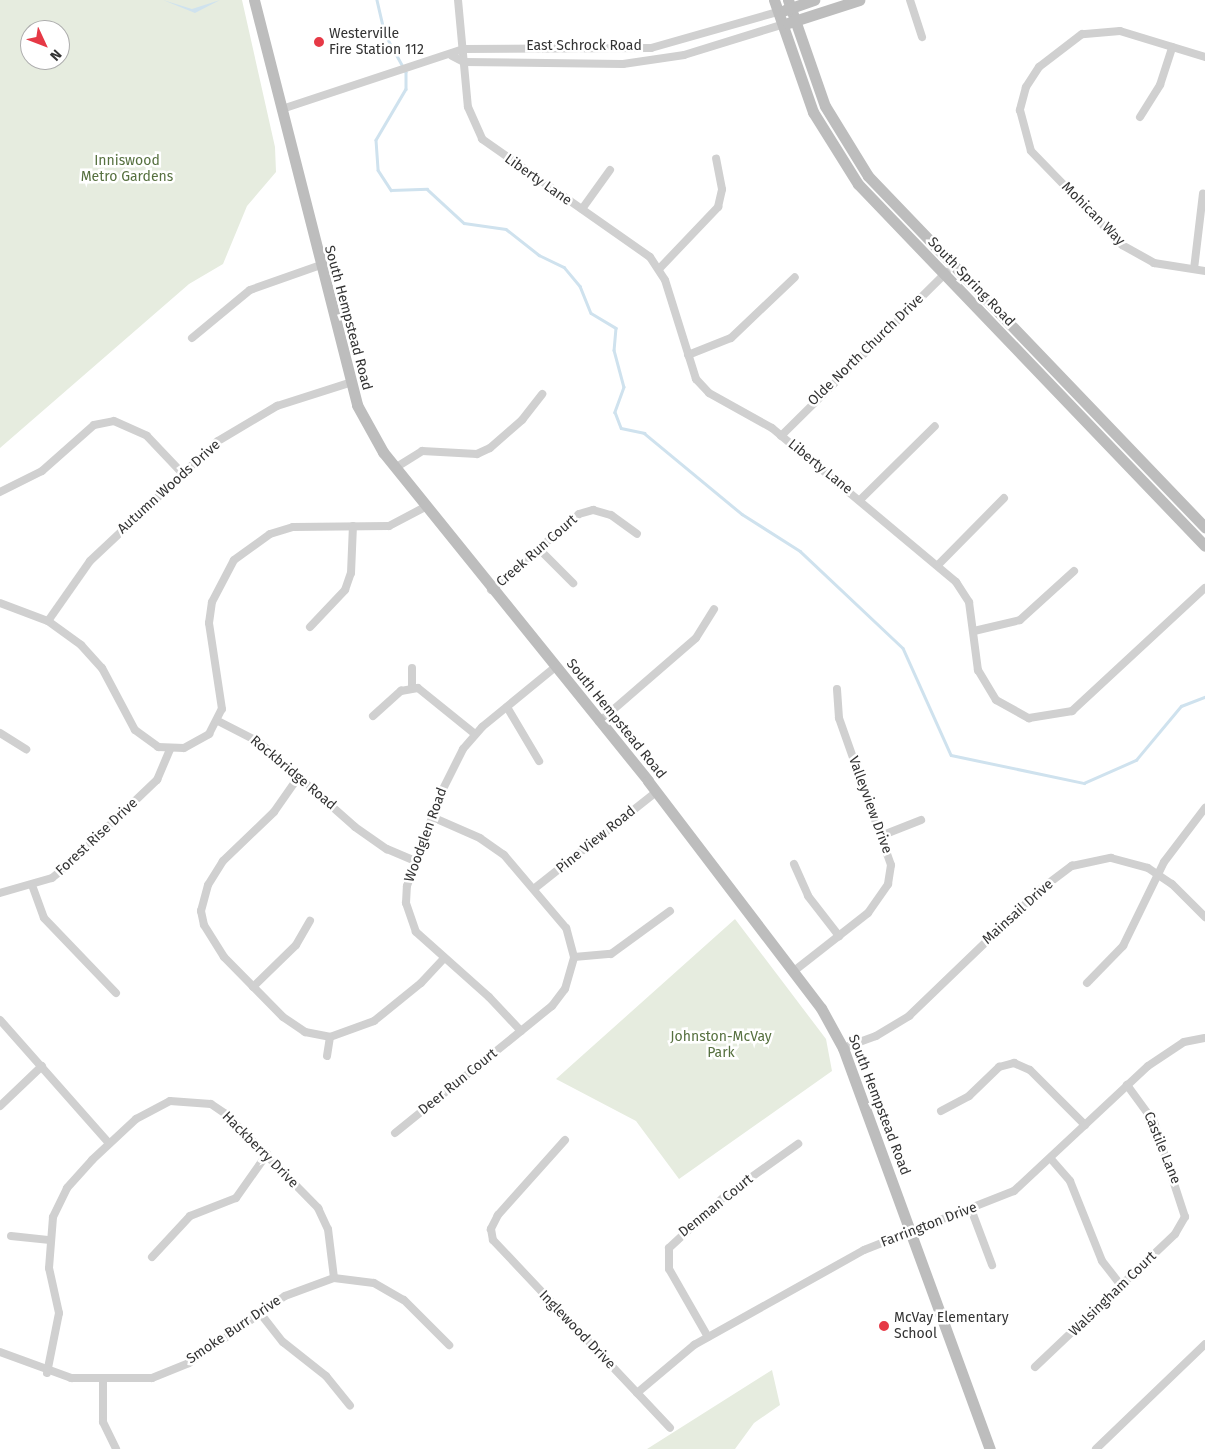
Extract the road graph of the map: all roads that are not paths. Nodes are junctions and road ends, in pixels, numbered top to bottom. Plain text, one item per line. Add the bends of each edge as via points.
1 (254, 0) edge
2 (458, 0) edge
3 (774, 0) edge
4 (814, 0) edge
5 (859, 0) edge
6 (910, 0) edge
7 (789, 4) edge
8 (777, 12) junction
9 (794, 20) junction
10 (782, 25) junction
11 (922, 37) dead end
12 (1172, 47) junction
13 (463, 49) junction
14 (452, 56) junction
15 (1205, 57) edge
16 (464, 62) junction
17 (282, 109) junction
18 (1140, 117) dead end
19 (716, 159) dead end
20 (610, 170) dead end
21 (1203, 194) dead end
22 (582, 210) junction
23 (318, 266) junction
24 (953, 266) junction
25 (659, 269) junction
26 (1194, 269) junction
27 (1205, 271) edge
28 (944, 275) junction
29 (795, 277) dead end
30 (192, 338) dead end
31 (688, 355) junction
32 (349, 383) junction
33 (542, 394) dead end
34 (935, 426) dead end
35 (781, 436) junction
36 (1135, 455) junction
37 (1125, 465) junction
38 (395, 468) junction
39 (181, 472) junction
40 (0, 492) edge
41 (1004, 498) dead end
42 (860, 500) junction
43 (425, 506) junction
44 (353, 526) junction
45 (1205, 527) edge
46 (637, 534) dead end
47 (1203, 542) edge
48 (540, 550) junction
49 (938, 565) junction
50 (1074, 571) dead end
51 (573, 584) dead end
52 (1205, 588) edge
53 (491, 590) junction
54 (0, 603) edge
55 (714, 609) dead end
56 (48, 621) junction
57 (310, 627) dead end
58 (974, 632) junction
59 (412, 668) dead end
60 (554, 668) junction
61 (412, 688) junction
62 (837, 689) dead end
63 (507, 707) junction
64 (373, 716) dead end
65 (218, 721) junction
66 (599, 722) junction
67 (0, 733) edge
68 (475, 734) junction
69 (26, 749) dead end
70 (170, 750) junction
71 (539, 762) dead end
72 (297, 779) junction
73 (656, 792) junction
74 (1205, 808) edge
75 (432, 817) junction
76 (921, 820) dead end
77 (883, 835) junction
78 (415, 861) junction
79 (794, 864) dead end
80 (1158, 873) junction
81 (32, 885) junction
82 (535, 888) junction
83 (0, 893) edge
84 (670, 911) dead end
85 (1205, 918) edge
86 (310, 921) dead end
87 (839, 936) junction
88 (444, 958) junction
89 (574, 958) junction
90 (794, 971) junction
91 (1087, 983) dead end
92 (253, 987) junction
93 (116, 993) dead end
94 (0, 1020) edge
95 (521, 1032) junction
96 (330, 1037) junction
97 (1205, 1038) edge
98 (843, 1048) junction
99 (327, 1056) dead end
100 (42, 1066) junction
101 (1127, 1086) junction
102 (0, 1106) edge
103 (940, 1112) dead end
104 (1085, 1125) junction
105 (395, 1133) dead end
106 (565, 1140) dead end
107 (109, 1144) junction
108 (798, 1144) dead end
109 (267, 1154) junction
110 (1051, 1159) junction
111 (971, 1209) junction
112 (1185, 1217) joint
113 (910, 1230) junction
114 (11, 1236) dead end
115 (48, 1240) junction
116 (152, 1258) dead end
117 (992, 1265) dead end
118 (334, 1278) junction
119 (1121, 1285) junction
120 (260, 1313) junction
121 (708, 1337) junction
122 (1205, 1344) edge
123 (449, 1345) dead end
124 (0, 1352) edge
125 (1035, 1367) dead end
126 (47, 1373) junction
127 (103, 1381) junction
128 (637, 1393) junction
129 (350, 1406) dead end
130 (670, 1428) dead end
131 (116, 1449) edge
132 (990, 1449) edge
133 (1096, 1449) edge

1 - 17 street, South Hempstead Road
2 - 13 street, Liberty Lane
3 - 8 street, South Spring Road
4 - 7 street, East Schrock Road
5 - 9 street, East Schrock Road
6 - 11 street
7 - 8 street, East Schrock Road
7 - 9 street, South Spring Road
8 - 10 street, South Spring Road
8 - 13 street, East Schrock Road via 651,48
9 - 10 street, East Schrock Road
9 - 24 street, South Spring Road via 825,106 843,140 868,176
10 - 16 street, East Schrock Road via 653,61
10 - 28 street, South Spring Road via 813,112 832,147 858,184
12 - 15 street
12 - 18 street via 1160,85
12 - 26 street, Mohican Way via 1120,31 1082,34 1039,66 1026,87 1020,110 1031,151 1122,245 1154,263
13 - 14 street
13 - 16 street, Liberty Lane
14 - 16 street, East Schrock Road
14 - 17 street via 419,62
16 - 22 street, Liberty Lane via 468,107 482,139
17 - 23 street, South Hempstead Road
19 - 25 street via 722,189 718,207
20 - 22 street
21 - 26 street
22 - 25 street, Liberty Lane
23 - 30 street via 250,290
23 - 32 street, South Hempstead Road
24 - 28 street, Olde North Church Drive
24 - 36 street, South Spring Road
25 - 31 street, Liberty Lane
26 - 27 street, Mohican Way
28 - 35 street, Olde North Church Drive
28 - 37 street, South Spring Road
29 - 31 street via 731,338
31 - 35 street, Liberty Lane via 696,378 709,393
32 - 38 street, South Hempstead Road via 356,405
32 - 39 street, Autumn Woods Drive via 277,406 247,421
33 - 38 street via 522,420 490,448 477,454 422,451
34 - 42 street
35 - 42 street, Liberty Lane
36 - 37 street
36 - 45 street, South Spring Road
37 - 47 street, South Spring Road
38 - 43 street, South Hempstead Road
39 - 40 street via 147,436 114,422 94,425 42,471
39 - 56 street, Autumn Woods Drive via 90,560
41 - 49 street
42 - 49 street, Liberty Lane
43 - 44 street via 402,523
43 - 53 street, South Hempstead Road
44 - 57 street via 351,573 345,590
44 - 65 street via 293,527 270,534 234,560 212,602 209,623 222,697
46 - 48 street, Creek Run Court via 612,515 586,511 571,518
48 - 51 street
48 - 53 street, Creek Run Court
49 - 58 street, Liberty Lane via 964,592
50 - 58 street via 1020,620
52 - 58 street, Liberty Lane via 1089,699 1061,716 1029,718 996,700 978,670
53 - 60 street, South Hempstead Road
54 - 56 street
55 - 66 street via 696,638
56 - 70 street via 81,645 102,668 136,730
59 - 61 street
60 - 63 street, Woodglen Road
60 - 66 street, South Hempstead Road
61 - 64 street via 401,691
61 - 68 street via 429,694
62 - 77 street, Valleyview Drive via 839,718
63 - 68 street, Woodglen Road
63 - 71 street
65 - 70 street via 198,742
65 - 72 street, Rockbridge Road via 259,742
66 - 73 street, South Hempstead Road
67 - 69 street
68 - 75 street, Woodglen Road via 453,766
70 - 81 street, Forest Rise Drive via 161,773 144,793 69,864
72 - 78 street, Rockbridge Road via 325,796 373,840
72 - 92 street via 274,812 223,861 204,898 202,911 210,937
73 - 82 street, Pine View Road
73 - 90 street, South Hempstead Road
74 - 80 street
75 - 78 street, Woodglen Road
75 - 82 street via 480,838 504,855
76 - 77 street
77 - 87 street, Valleyview Drive via 891,864 888,884 868,913
78 - 88 street, Woodglen Road via 407,886 410,918 425,942
79 - 87 street via 808,896
80 - 85 street, Mainsail Drive
80 - 91 street via 1123,946
80 - 98 street, Mainsail Drive via 1111,858 1072,866 1040,889 908,1016 876,1036
81 - 83 street, Forest Rise Drive
81 - 93 street via 44,918
82 - 89 street via 566,928
84 - 89 street via 611,954
86 - 92 street via 296,945
87 - 90 street, Valleyview Drive
88 - 95 street, Woodglen Road via 490,997
88 - 96 street via 422,984 374,1021 342,1037
89 - 95 street, Deer Run Court via 565,989
90 - 98 street, South Hempstead Road
92 - 96 street via 305,1032
94 - 100 street
95 - 105 street, Deer Run Court
96 - 99 street
97 - 101 street, Farrington Drive via 1184,1042
98 - 113 street, South Hempstead Road
100 - 102 street
100 - 107 street
101 - 104 street, Farrington Drive
101 - 112 street, Castile Lane via 1154,1122
103 - 104 street via 969,1096 999,1067 1014,1062 1030,1070
104 - 110 street, Farrington Drive
106 - 128 street, Inglewood Drive via 500,1212 491,1229 500,1249
107 - 109 street, Hackberry Drive via 152,1107 188,1101 211,1104 226,1114
107 - 115 street, Hackberry Drive via 67,1188
108 - 121 street, Denman Court via 724,1196 669,1248 669,1269
109 - 116 street via 236,1198 190,1216
109 - 118 street, Hackberry Drive via 318,1208 328,1229
110 - 111 street, Farrington Drive via 1014,1191
110 - 119 street via 1070,1180 1102,1261
111 - 113 street, Farrington Drive
111 - 117 street
112 - 119 street, Walsingham Court via 1175,1234
113 - 121 street, Farrington Drive via 864,1250
113 - 132 street, South Hempstead Road
114 - 115 street
115 - 126 street via 59,1313
118 - 120 street, Smoke Burr Drive via 285,1296
118 - 123 street, Smoke Burr Drive via 374,1283 404,1300
119 - 125 street, Walsingham Court
120 - 127 street, Smoke Burr Drive via 189,1363 152,1378
120 - 129 street via 283,1342 326,1376
121 - 128 street, Farrington Drive
122 - 133 street
124 - 126 street, Smoke Burr Drive
126 - 127 street, Smoke Burr Drive
127 - 131 street via 103,1422
128 - 130 street, Inglewood Drive

